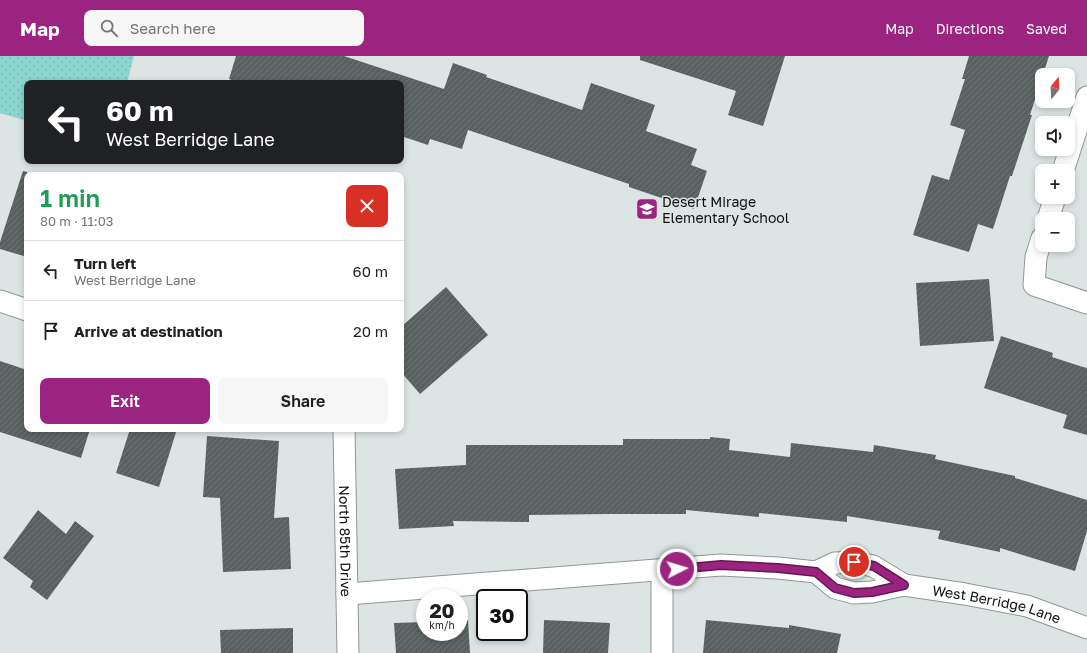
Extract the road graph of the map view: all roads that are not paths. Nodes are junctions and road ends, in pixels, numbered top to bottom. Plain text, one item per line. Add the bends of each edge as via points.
1 (1087, 97) edge
2 (1065, 164) edge
3 (1038, 252) edge
4 (0, 301) edge
5 (1087, 303) edge
6 (24, 309) edge
7 (344, 432) edge
8 (662, 570) junction
9 (816, 572) junction
10 (904, 585) junction
11 (347, 594) junction
12 (1087, 628) edge
13 (348, 653) edge
14 (662, 653) edge

1 - 2 street
3 - 5 street via 1034,285
4 - 6 street
7 - 11 street, North 85th Drive
8 - 9 street via 721,565
8 - 11 street
8 - 14 street
9 - 10 street, West Berridge Lane via 835,588 854,593
9 - 10 street, West Berridge Lane via 835,563 854,562 874,566
10 - 12 street, West Berridge Lane via 1027,606
11 - 13 street, North 85th Drive

